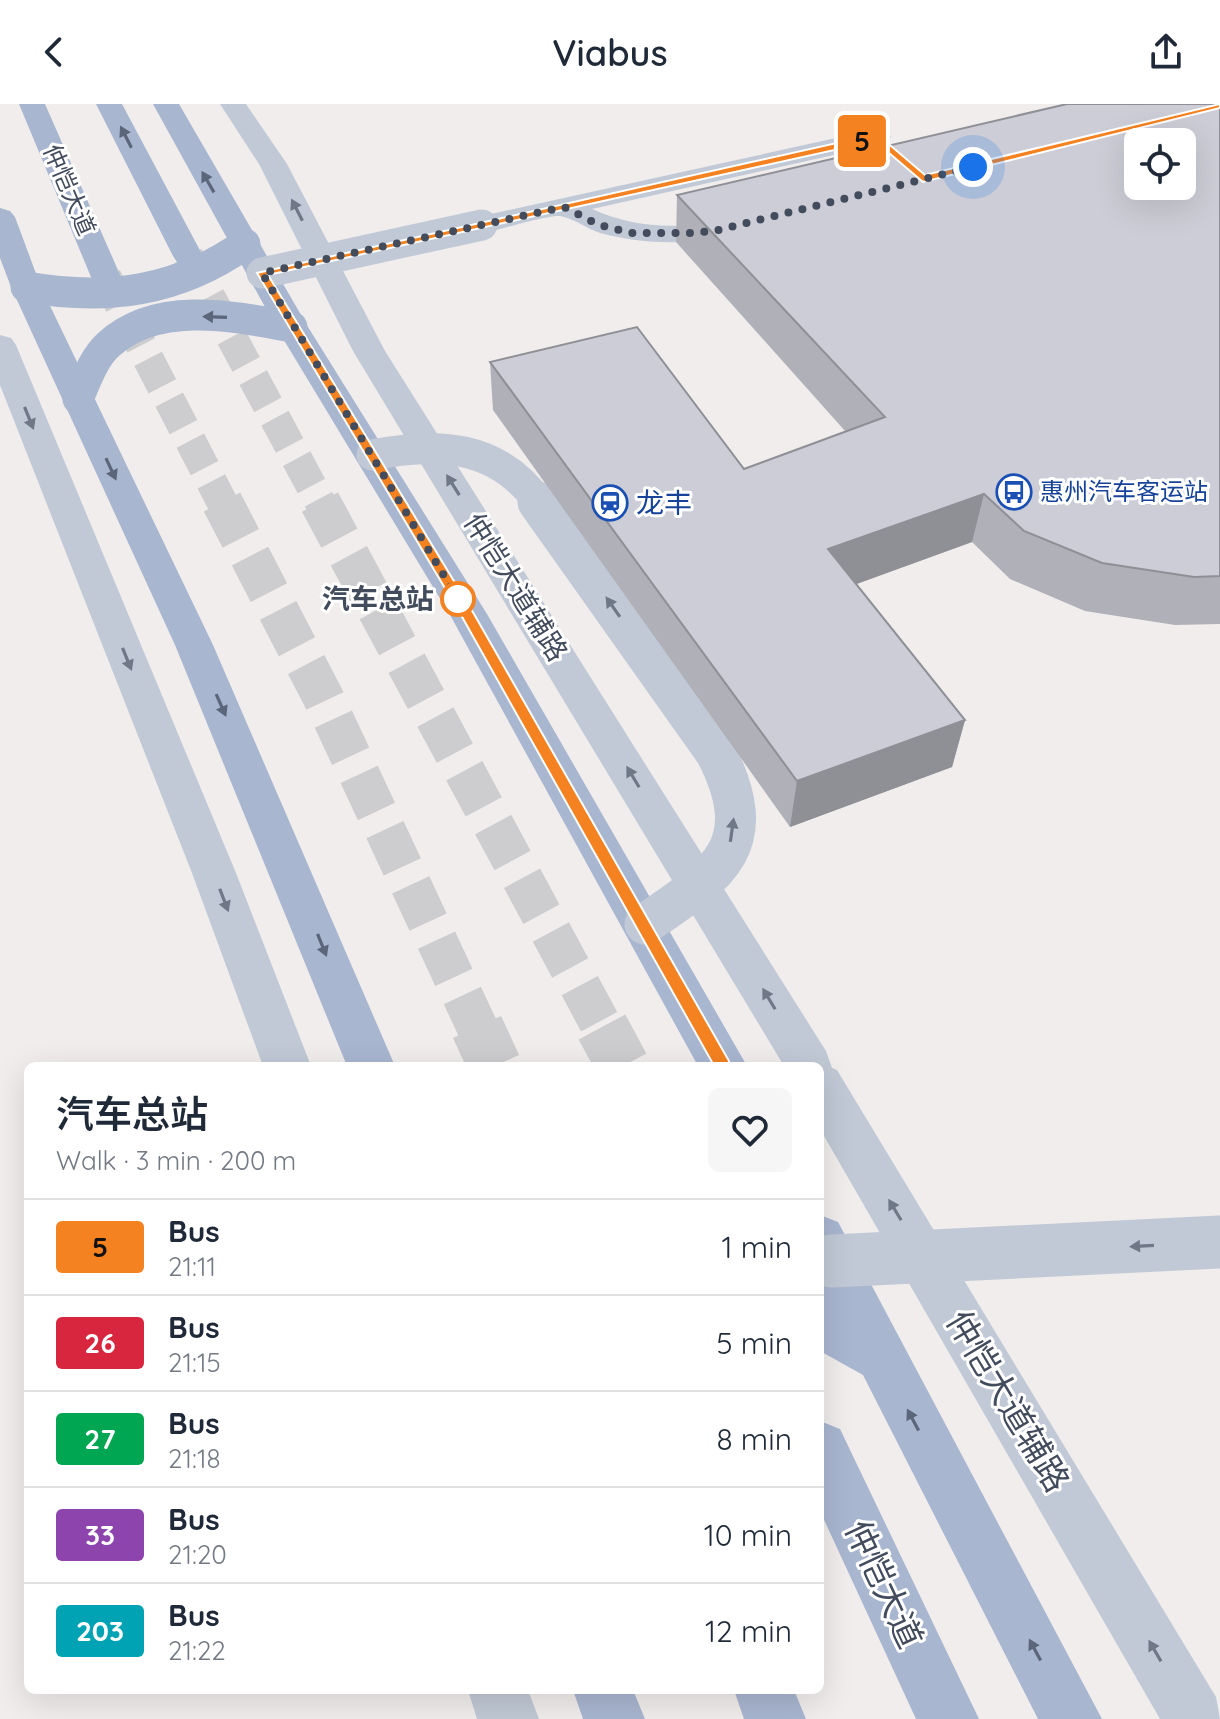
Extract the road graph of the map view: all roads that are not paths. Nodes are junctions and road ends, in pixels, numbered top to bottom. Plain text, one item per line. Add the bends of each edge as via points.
1 (32, 104) edge
2 (109, 104) edge
3 (166, 104) edge
4 (233, 104) edge
5 (900, 158) edge
6 (564, 207) junction
7 (0, 217) edge
8 (759, 220) edge
9 (245, 244) junction
10 (188, 256) tunnel mouth
11 (262, 273) junction
12 (106, 277) tunnel mouth
13 (26, 287) junction
14 (292, 327) junction
15 (0, 345) edge
16 (78, 399) junction
17 (372, 455) junction
18 (645, 924) junction
19 (285, 1062) edge
20 (369, 1062) edge
21 (721, 1062) edge
22 (807, 1062) edge
23 (824, 1092) edge
24 (1220, 1242) edge
25 (826, 1250) edge
26 (824, 1324) edge
27 (879, 1355) junction
28 (824, 1457) edge
29 (499, 1694) edge
30 (605, 1694) edge
31 (766, 1694) edge
32 (508, 1719) edge
33 (614, 1719) edge
34 (775, 1719) edge
35 (948, 1719) edge
36 (1071, 1719) edge
37 (1194, 1719) edge

1 - 12 main road, 仲恺大道
10 -> 2 main road
9 -> 3 main road, 仲恺大道辅路
22 -> 4 street, 仲恺大道辅路 via 369,351 273,164
5 - 6 street via 874,126
6 - 8 street via 599,225 631,233 714,231
6 - 11 street, bridge
7 - 13 main road
9 - 11 main road, 仲恺大道辅路
9 - 13 main road, bridge via 202,271 155,290 100,295
11 - 14 main road, 仲恺大道辅路
13 - 16 main road
14 -> 16 main road, bridge via 211,316 144,325 108,346
14 - 17 main road, 仲恺大道辅路
15 -> 19 street
16 -> 20 main road via 194,645
17 - 18 main road, 仲恺大道辅路
18 -> 17 street, bridge via 711,876 726,856 733,798 716,753 535,497 513,474 481,453 451,447 420,446
18 - 21 main road, 仲恺大道辅路
37 -> 23 street, 仲恺大道辅路
24 -> 25 street, bridge
25 - 27 main road
26 - 27 main road
36 -> 27 main road
28 - 35 main road, 仲恺大道
29 - 32 street
30 - 33 main road
31 - 34 main road

